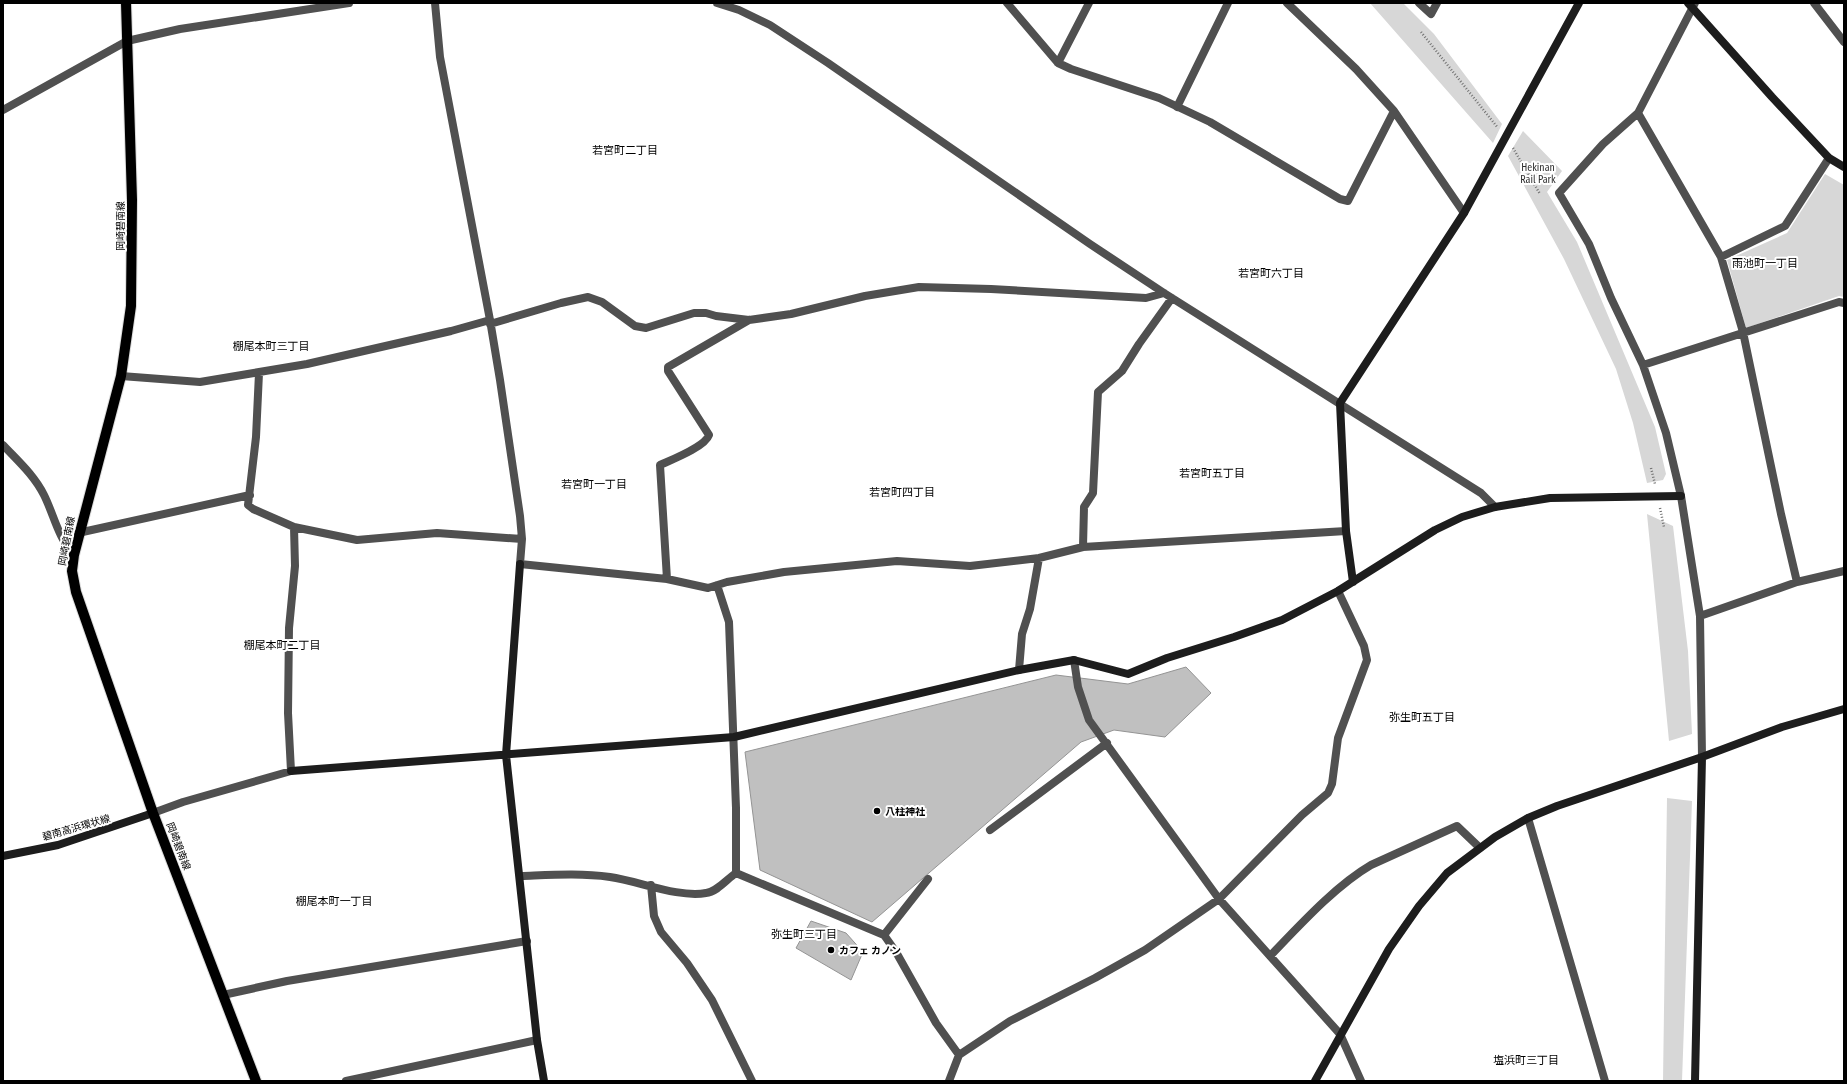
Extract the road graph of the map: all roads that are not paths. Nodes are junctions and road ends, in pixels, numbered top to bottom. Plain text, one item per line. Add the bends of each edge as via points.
1 (126, 3) edge
2 (349, 3) edge
3 (435, 3) edge
4 (718, 3) edge
5 (1007, 3) edge
6 (1090, 3) edge
7 (1228, 3) edge
8 (1287, 3) edge
9 (1420, 3) edge
10 (1437, 3) edge
11 (1579, 3) edge
12 (1814, 3) edge
13 (1692, 4) edge
14 (127, 41) junction
15 (1844, 42) edge
16 (1058, 63) junction
17 (1177, 107) junction
18 (3, 110) edge
19 (1394, 112) junction
20 (1638, 113) junction
21 (1829, 158) junction
22 (1844, 167) edge
23 (1464, 213) junction
24 (1721, 257) junction
25 (1164, 293) junction
26 (1172, 298) junction
27 (1844, 302) edge
28 (749, 320) junction
29 (490, 322) junction
30 (1743, 332) junction
31 (1643, 365) junction
32 (259, 373) junction
33 (121, 376) junction
34 (1340, 403) junction
35 (3, 446) edge
36 (6, 454) edge
37 (250, 495) junction
38 (1681, 496) junction
39 (1495, 507) junction
40 (294, 527) junction
41 (1346, 531) junction
42 (78, 533) junction
43 (522, 539) junction
44 (1083, 547) junction
45 (74, 555) junction
46 (1039, 558) junction
47 (520, 564) junction
48 (1844, 571) edge
49 (667, 579) junction
50 (1353, 582) junction
51 (1797, 582) junction
52 (717, 586) junction
53 (1338, 591) junction
54 (1700, 616) junction
55 (1074, 660) junction
56 (1019, 670) junction
57 (1844, 710) edge
58 (734, 737) junction
59 (1107, 743) junction
60 (506, 755) junction
61 (1702, 757) junction
62 (292, 771) junction
63 (153, 813) junction
64 (1528, 818) junction
65 (990, 830) dead end
66 (1480, 848) junction
67 (3, 856) edge
68 (736, 873) junction
69 (521, 876) junction
70 (928, 879) dead end
71 (651, 885) junction
72 (1219, 899) junction
73 (884, 936) junction
74 (527, 942) junction
75 (1270, 956) junction
76 (223, 995) junction
77 (1340, 1034) junction
78 (538, 1040) junction
79 (959, 1055) junction
80 (256, 1081) edge
81 (346, 1081) edge
82 (544, 1081) edge
83 (752, 1081) edge
84 (949, 1081) edge
85 (1315, 1081) edge
86 (1361, 1081) edge
87 (1605, 1081) edge
88 (1695, 1081) edge

1 - 14 main road, 岡崎碧南線
2 - 14 street via 180,29
3 - 29 street via 440,57
4 - 25 street via 770,25
5 - 16 street
6 - 16 street
7 - 17 street
8 - 19 street via 1356,69
9 - 10 street via 1431,14
11 - 23 street
12 - 15 street
13 - 20 street
13 - 21 street via 1772,97
14 - 18 street
14 - 33 main road, 岡崎碧南線 via 132,200 131,306
16 - 17 street via 1159,98
17 - 19 street via 1210,122 1340,199 1348,201
19 - 23 street
20 - 24 street
20 - 31 street via 1603,144 1559,193 1589,244
21 - 22 street
21 - 24 street via 1785,226
23 - 34 street
24 - 30 street
25 - 26 street
25 - 28 street via 1146,298 919,287 865,296 791,314
26 - 34 street
26 - 44 street via 1122,371 1098,392 1093,493 1084,507
27 - 30 street
28 - 29 street via 694,313 646,328 635,326 602,302 588,297
28 - 49 street via 668,368 709,435 695,448 660,465
29 - 32 street
29 - 43 street
30 - 31 street
30 - 51 street
31 - 38 street via 1666,433
32 - 33 street via 200,382
32 - 37 street
33 - 42 main road, 岡崎碧南線
34 - 39 street via 1482,493
34 - 41 street
35 - 36 street
36 - 45 street via 31,474 44,495 65,545
37 - 40 street via 248,505 253,509
37 - 42 street
38 - 39 street via 1550,498
38 - 54 street
39 - 50 street via 1462,517 1435,530
40 - 43 street via 357,540 437,533
40 - 62 street via 295,566 289,636 288,713
41 - 44 street
41 - 50 street
42 - 45 main road, 岡崎碧南線
43 - 47 street
44 - 46 street
45 - 63 main road, 岡崎碧南線 via 72,571 76,592
46 - 52 street via 970,566 897,561 784,572
46 - 56 street via 1030,609 1022,634
47 - 49 street
47 - 60 street
48 - 51 street
49 - 52 street via 708,588
50 - 53 street
51 - 54 street
52 - 58 street via 729,622
53 - 55 street via 1282,620 1167,658 1128,674
53 - 72 street via 1364,646 1367,660 1338,738 1332,784 1328,793 1302,815
54 - 61 street
55 - 56 street
55 - 59 street via 1078,687 1089,720
56 - 58 street
57 - 61 street via 1782,727
58 - 60 street
58 - 68 street
59 - 65 street
59 - 72 street
60 - 62 street
60 - 69 street
61 - 64 street
61 - 88 street
62 - 63 street
63 - 67 street, 碧南高浜環状線 via 58,844
63 - 76 main road, 岡崎碧南線
64 - 66 street
64 - 87 street
66 - 75 street via 1457,826 1371,865 1360,871 1312,913
66 - 77 street via 1447,873 1419,906 1389,949
68 - 71 street via 707,893 687,894
68 - 73 street
69 - 71 street via 582,874
69 - 74 street
70 - 73 street
71 - 83 street via 654,916 662,932 712,1000
72 - 75 street
72 - 79 street via 1145,950 1022,1014
73 - 79 street via 896,952 936,1023
74 - 76 street via 287,981
74 - 78 street
75 - 77 street
76 - 80 main road, 岡崎碧南線
77 - 85 street
77 - 86 street
78 - 81 street
78 - 82 street
79 - 84 street

